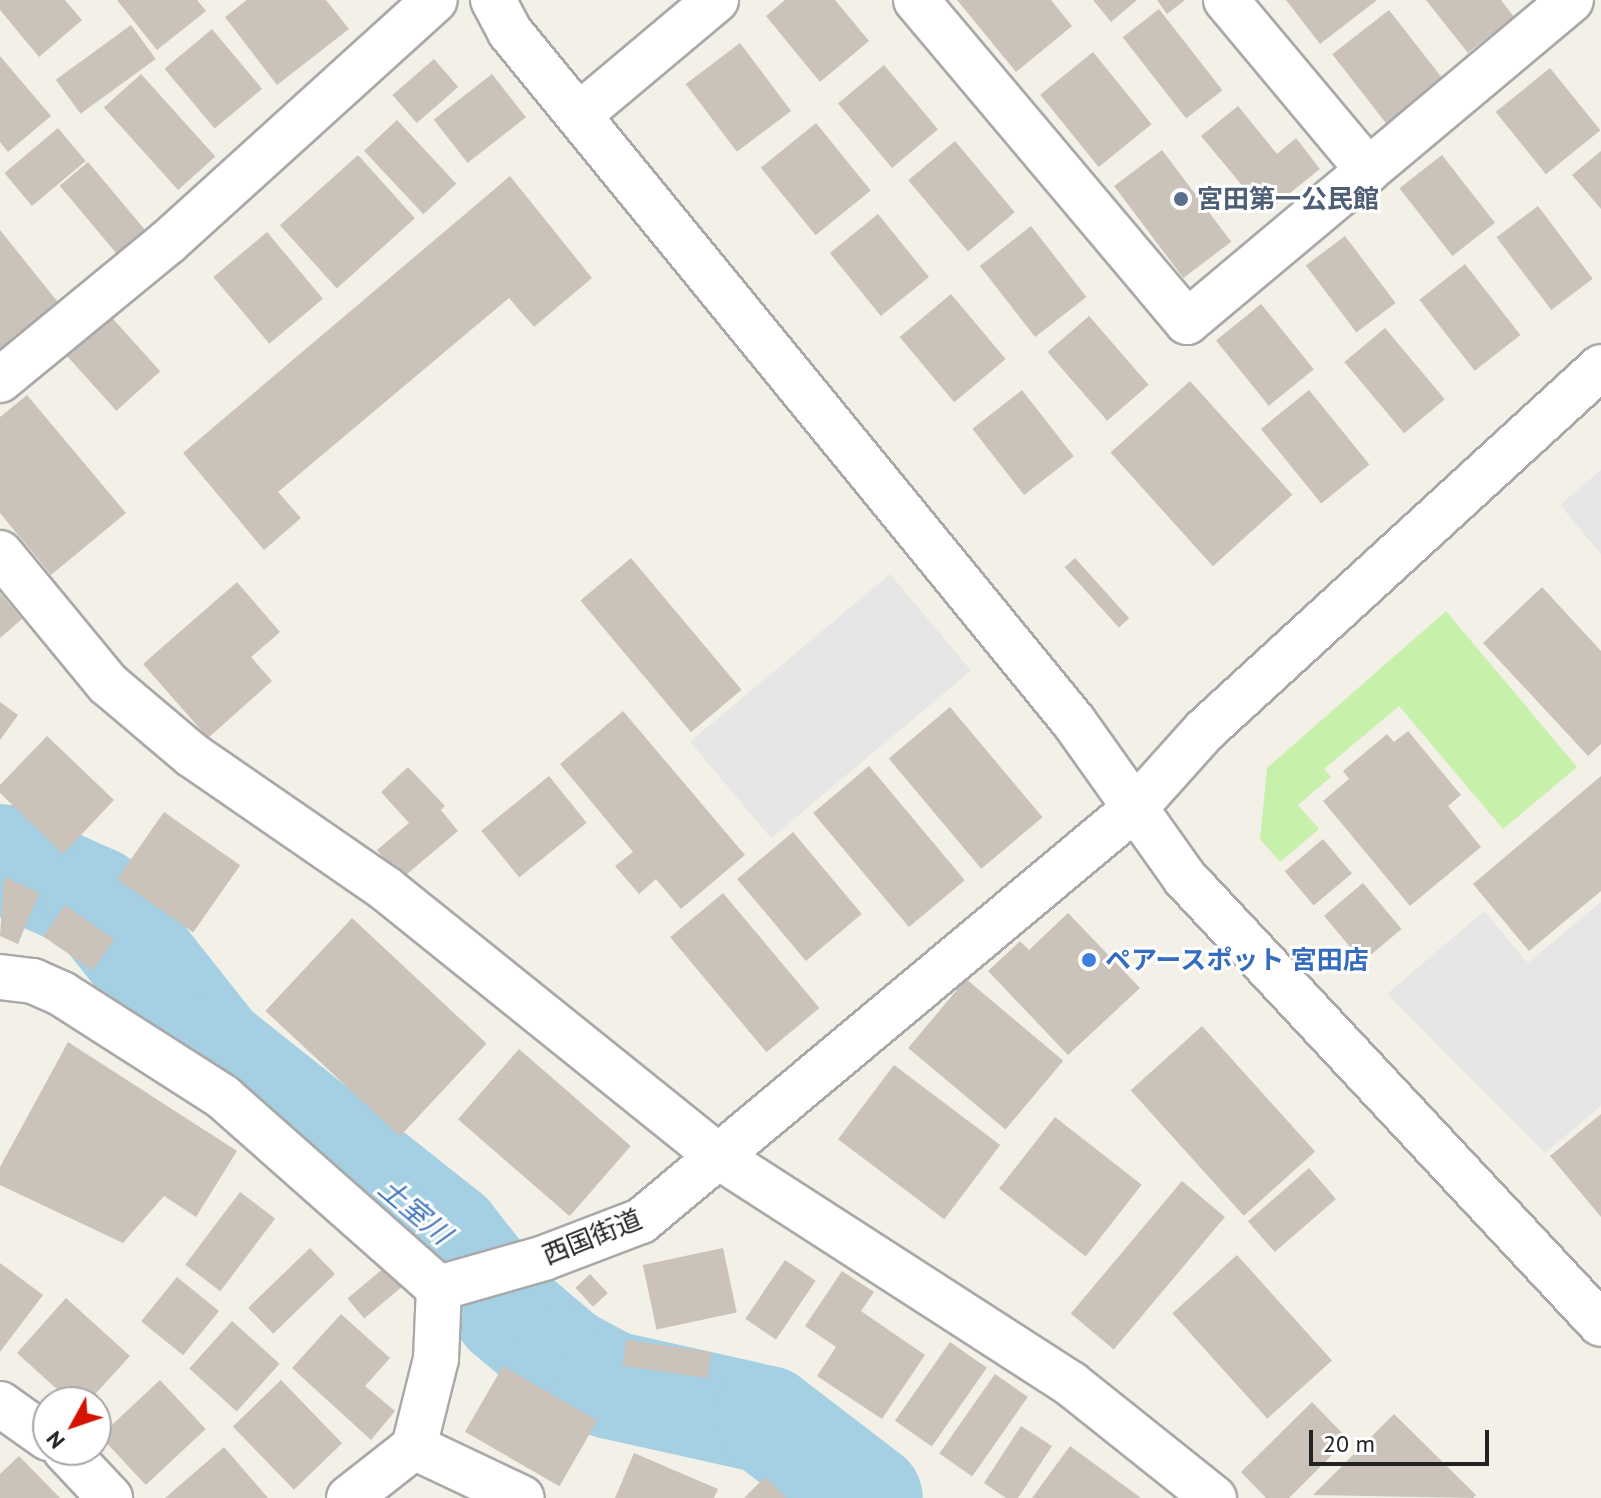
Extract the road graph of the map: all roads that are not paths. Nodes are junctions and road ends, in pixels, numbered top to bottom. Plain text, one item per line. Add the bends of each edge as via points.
1 (435, 0) edge
2 (716, 0) edge
3 (916, 0) edge
4 (1226, 0) edge
5 (1571, 0) edge
6 (1586, 0) edge
7 (502, 16) edge
8 (1601, 18) edge
9 (579, 115) junction
10 (1368, 170) junction
11 (1601, 367) edge
12 (0, 380) edge
13 (0, 553) edge
14 (1134, 809) junction
15 (0, 977) edge
16 (719, 1157) junction
17 (439, 1288) junction
18 (1601, 1324) edge
19 (0, 1404) edge
20 (32, 1427) edge
21 (414, 1447) junction
22 (80, 1466) edge
23 (110, 1498) edge
24 (349, 1498) edge
25 (522, 1498) edge
26 (1214, 1498) edge

1 - 12 street via 168,242
2 - 9 street
3 - 10 street via 1187,322
4 - 10 street
5 - 10 street
6 - 8 street
7 - 9 street
9 - 14 street via 1074,722
11 - 14 street, 西国街道 via 1205,730
13 - 16 street via 120,695 192,755 386,889
14 - 16 street, 西国街道
14 - 18 street via 1184,877
15 - 17 street via 48,986 223,1097
16 - 17 street, 西国街道 via 641,1221 544,1258
16 - 26 street via 1071,1384
17 - 21 street via 436,1359
19 - 20 street
21 - 24 street
21 - 25 street
22 - 23 street

